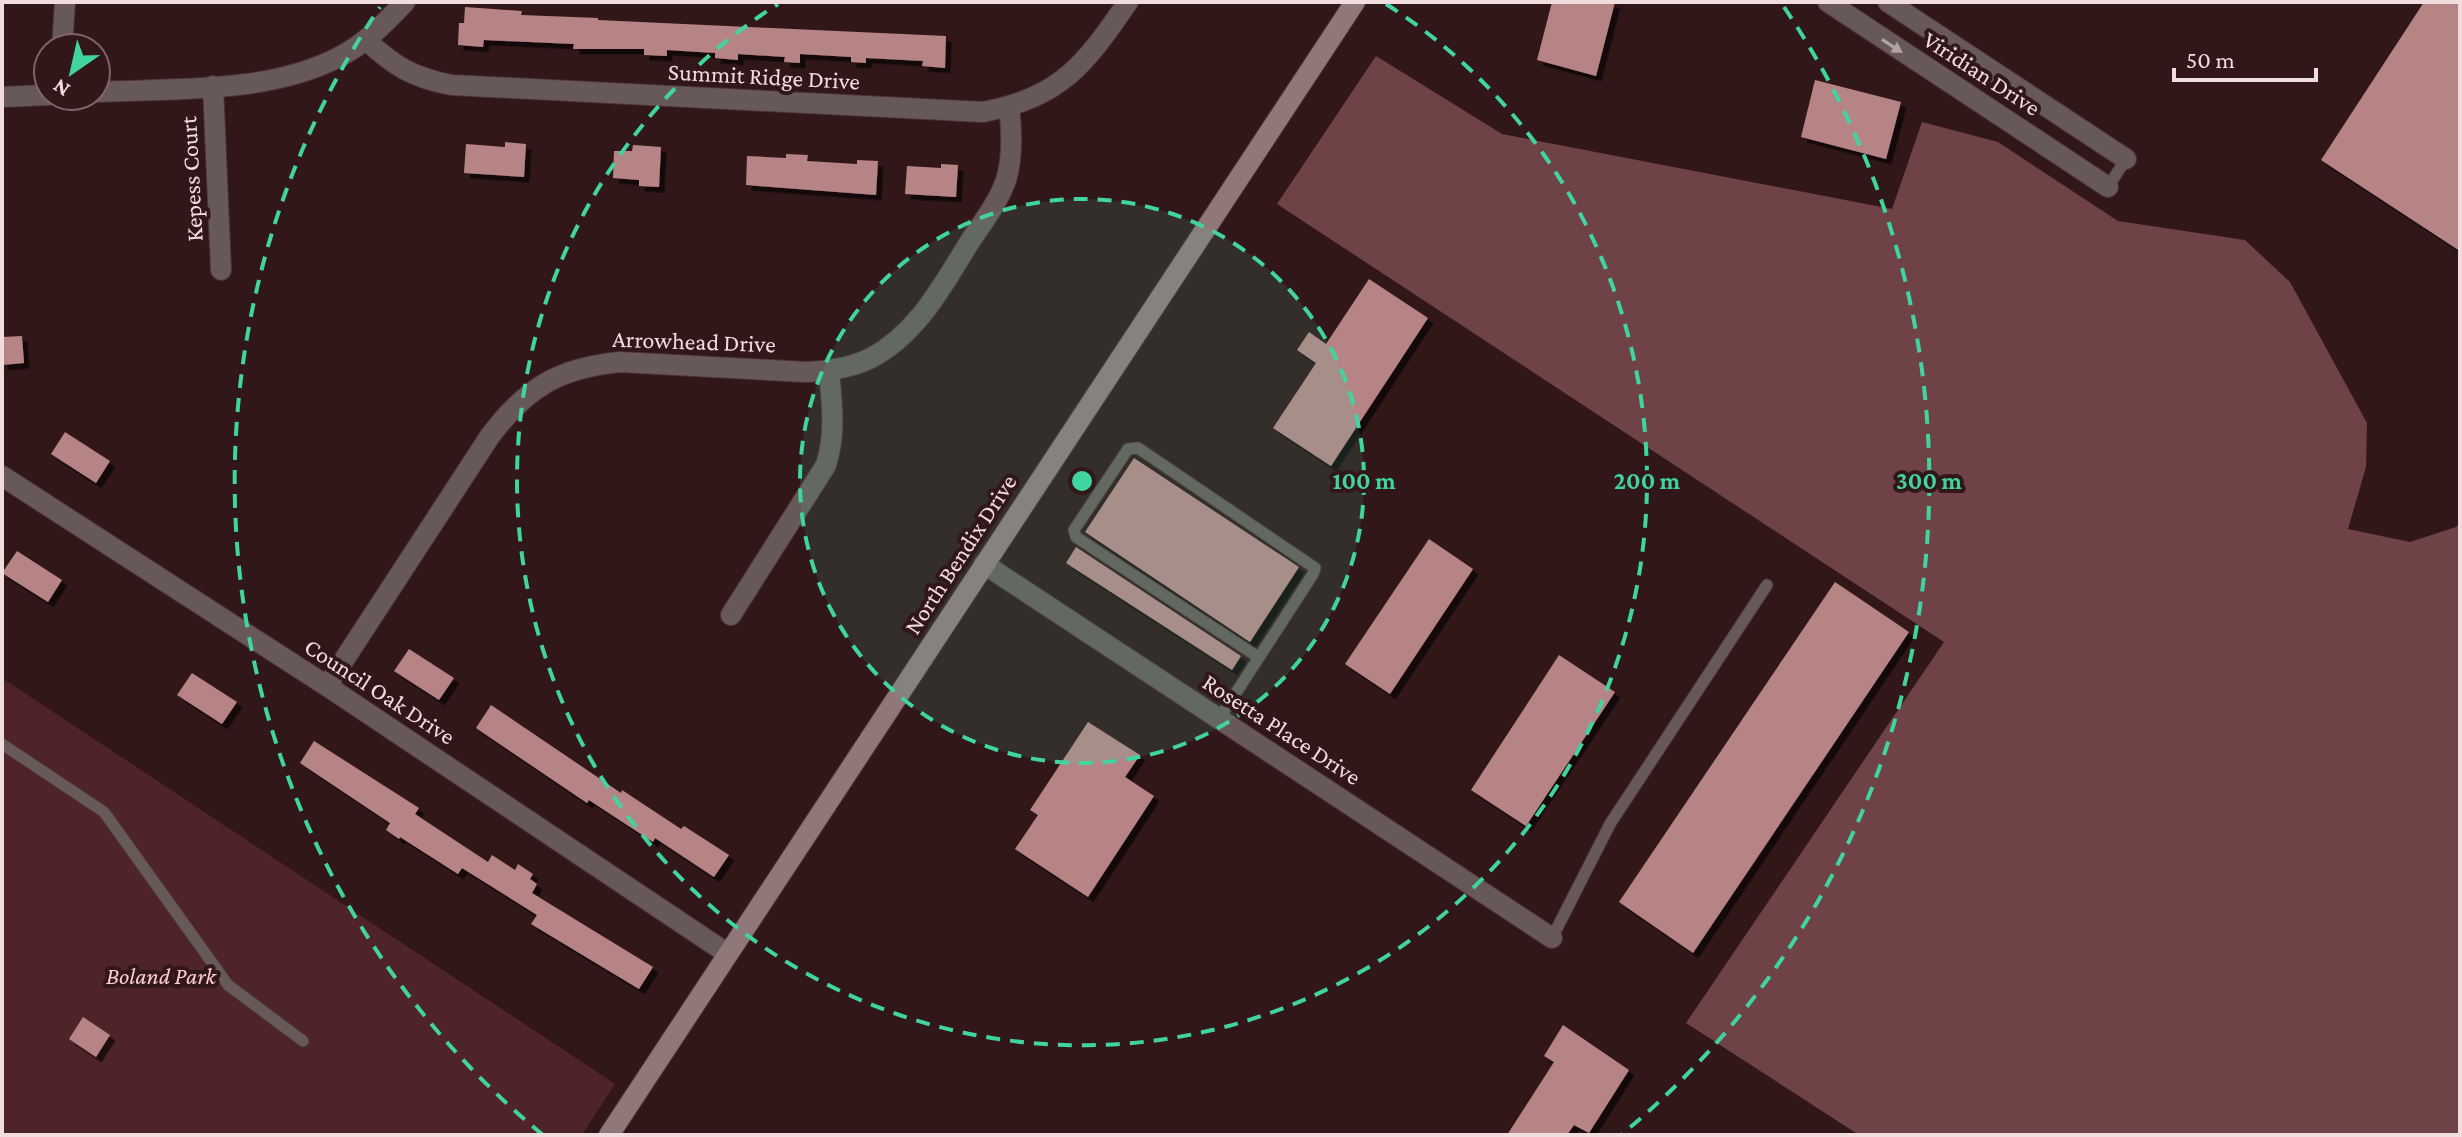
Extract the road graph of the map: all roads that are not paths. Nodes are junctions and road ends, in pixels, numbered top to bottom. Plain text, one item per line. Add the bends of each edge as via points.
1 (65, 2) edge
2 (405, 2) edge
3 (1128, 2) edge
4 (1355, 2) edge
5 (1828, 2) edge
6 (1888, 2) edge
7 (63, 32) edge
8 (366, 40) junction
9 (213, 86) junction
10 (112, 91) edge
11 (32, 96) edge
12 (2, 97) edge
13 (1009, 107) junction
14 (2126, 159) joint
15 (2108, 187) joint
16 (221, 270) dead end
17 (829, 371) junction
18 (2, 476) edge
19 (984, 564) junction
20 (1767, 585) dead end
21 (731, 615) dead end
22 (1258, 657) junction
23 (327, 686) junction
24 (1219, 719) junction
25 (2, 744) edge
26 (1552, 938) joint
27 (728, 954) junction
28 (303, 1041) dead end
29 (609, 1135) edge

1 - 7 street
2 - 8 street
3 - 13 street, Summit Ridge Drive via 1075,71
4 - 19 street, North Bendix Drive
5 -> 15 street, Viridian Drive
6 - 14 street, Viridian Drive
8 - 9 street via 309,71
8 - 13 street, Summit Ridge Drive via 408,73 452,85 961,113
9 - 10 street
9 - 16 street, Kepess Court
11 - 12 street
13 - 17 street, Arrowhead Drive via 1012,146 1006,180 933,301 890,346 869,359
14 - 15 lane
17 - 21 street via 834,420 826,465
17 - 23 street, Arrowhead Drive via 620,362 547,380 490,436
18 - 23 street, Council Oak Drive
19 - 24 street, Rosetta Place Drive
19 - 27 street, North Bendix Drive
20 - 26 lane via 1610,824
22 - 22 lane via 1315,568 1138,448 1128,449 1074,530 1076,537
22 - 24 lane
23 - 27 street, Council Oak Drive
24 - 26 street, Rosetta Place Drive
25 - 28 lane via 104,812 228,985
27 - 29 street, North Bendix Drive

